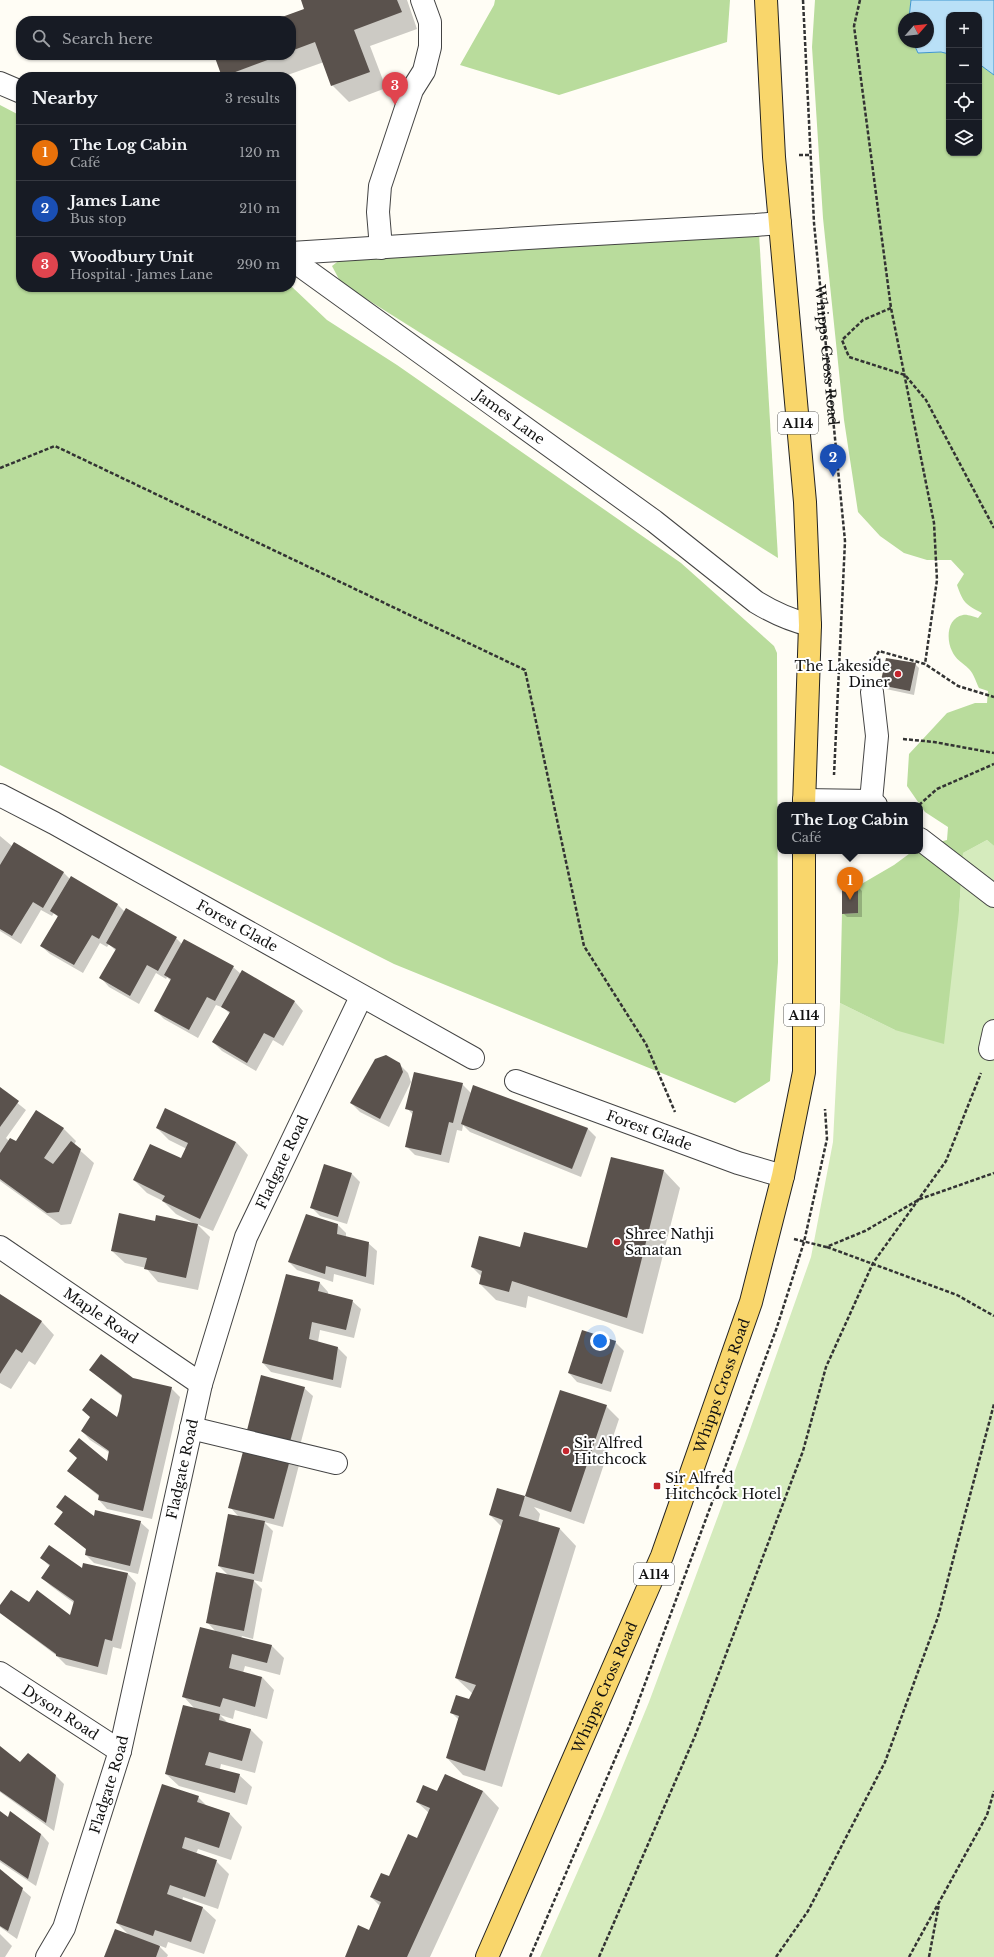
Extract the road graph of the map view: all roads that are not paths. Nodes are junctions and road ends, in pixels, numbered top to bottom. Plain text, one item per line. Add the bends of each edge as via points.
1 (422, 0) edge
2 (766, 0) edge
3 (0, 82) edge
4 (16, 90) edge
5 (780, 222) junction
6 (381, 248) junction
7 (296, 253) edge
8 (296, 263) edge
9 (810, 625) junction
10 (872, 692) dead end
11 (0, 795) edge
12 (804, 802) edge
13 (811, 802) edge
14 (864, 802) edge
15 (874, 802) edge
16 (923, 841) edge
17 (804, 854) edge
18 (994, 896) edge
19 (361, 996) junction
20 (473, 1058) dead end
21 (516, 1080) dead end
22 (783, 1176) junction
23 (0, 1247) edge
24 (201, 1384) junction
25 (191, 1428) junction
26 (336, 1462) dead end
27 (0, 1673) edge
28 (120, 1751) junction
29 (47, 1957) edge
30 (487, 1957) edge

1 - 6 street via 430,22 430,47 424,71 412,90 380,186 378,212
2 - 5 main road, A114 via 770,102
3 - 4 street
5 - 6 street via 756,226
5 - 9 main road, A114 via 805,502
6 - 7 street
8 - 9 street, James Lane via 654,521 756,602 789,620
9 - 12 main road, A114
10 - 15 street via 877,736
11 - 19 street, Forest Glade
13 - 14 street via 833,799
16 - 18 street
17 - 22 main road, Whipps Cross Road / A114 via 804,1072
19 - 20 street, Forest Glade
19 - 24 street, Fladgate Road via 246,1237
21 - 22 street, Forest Glade via 738,1162
22 - 30 main road, Whipps Cross Road / A114 via 751,1302 662,1556
23 - 24 street, Maple Road
24 - 25 street, Fladgate Road
25 - 26 street
25 - 28 street, Fladgate Road
27 - 28 street, Dyson Road
28 - 29 street, Fladgate Road via 64,1928

